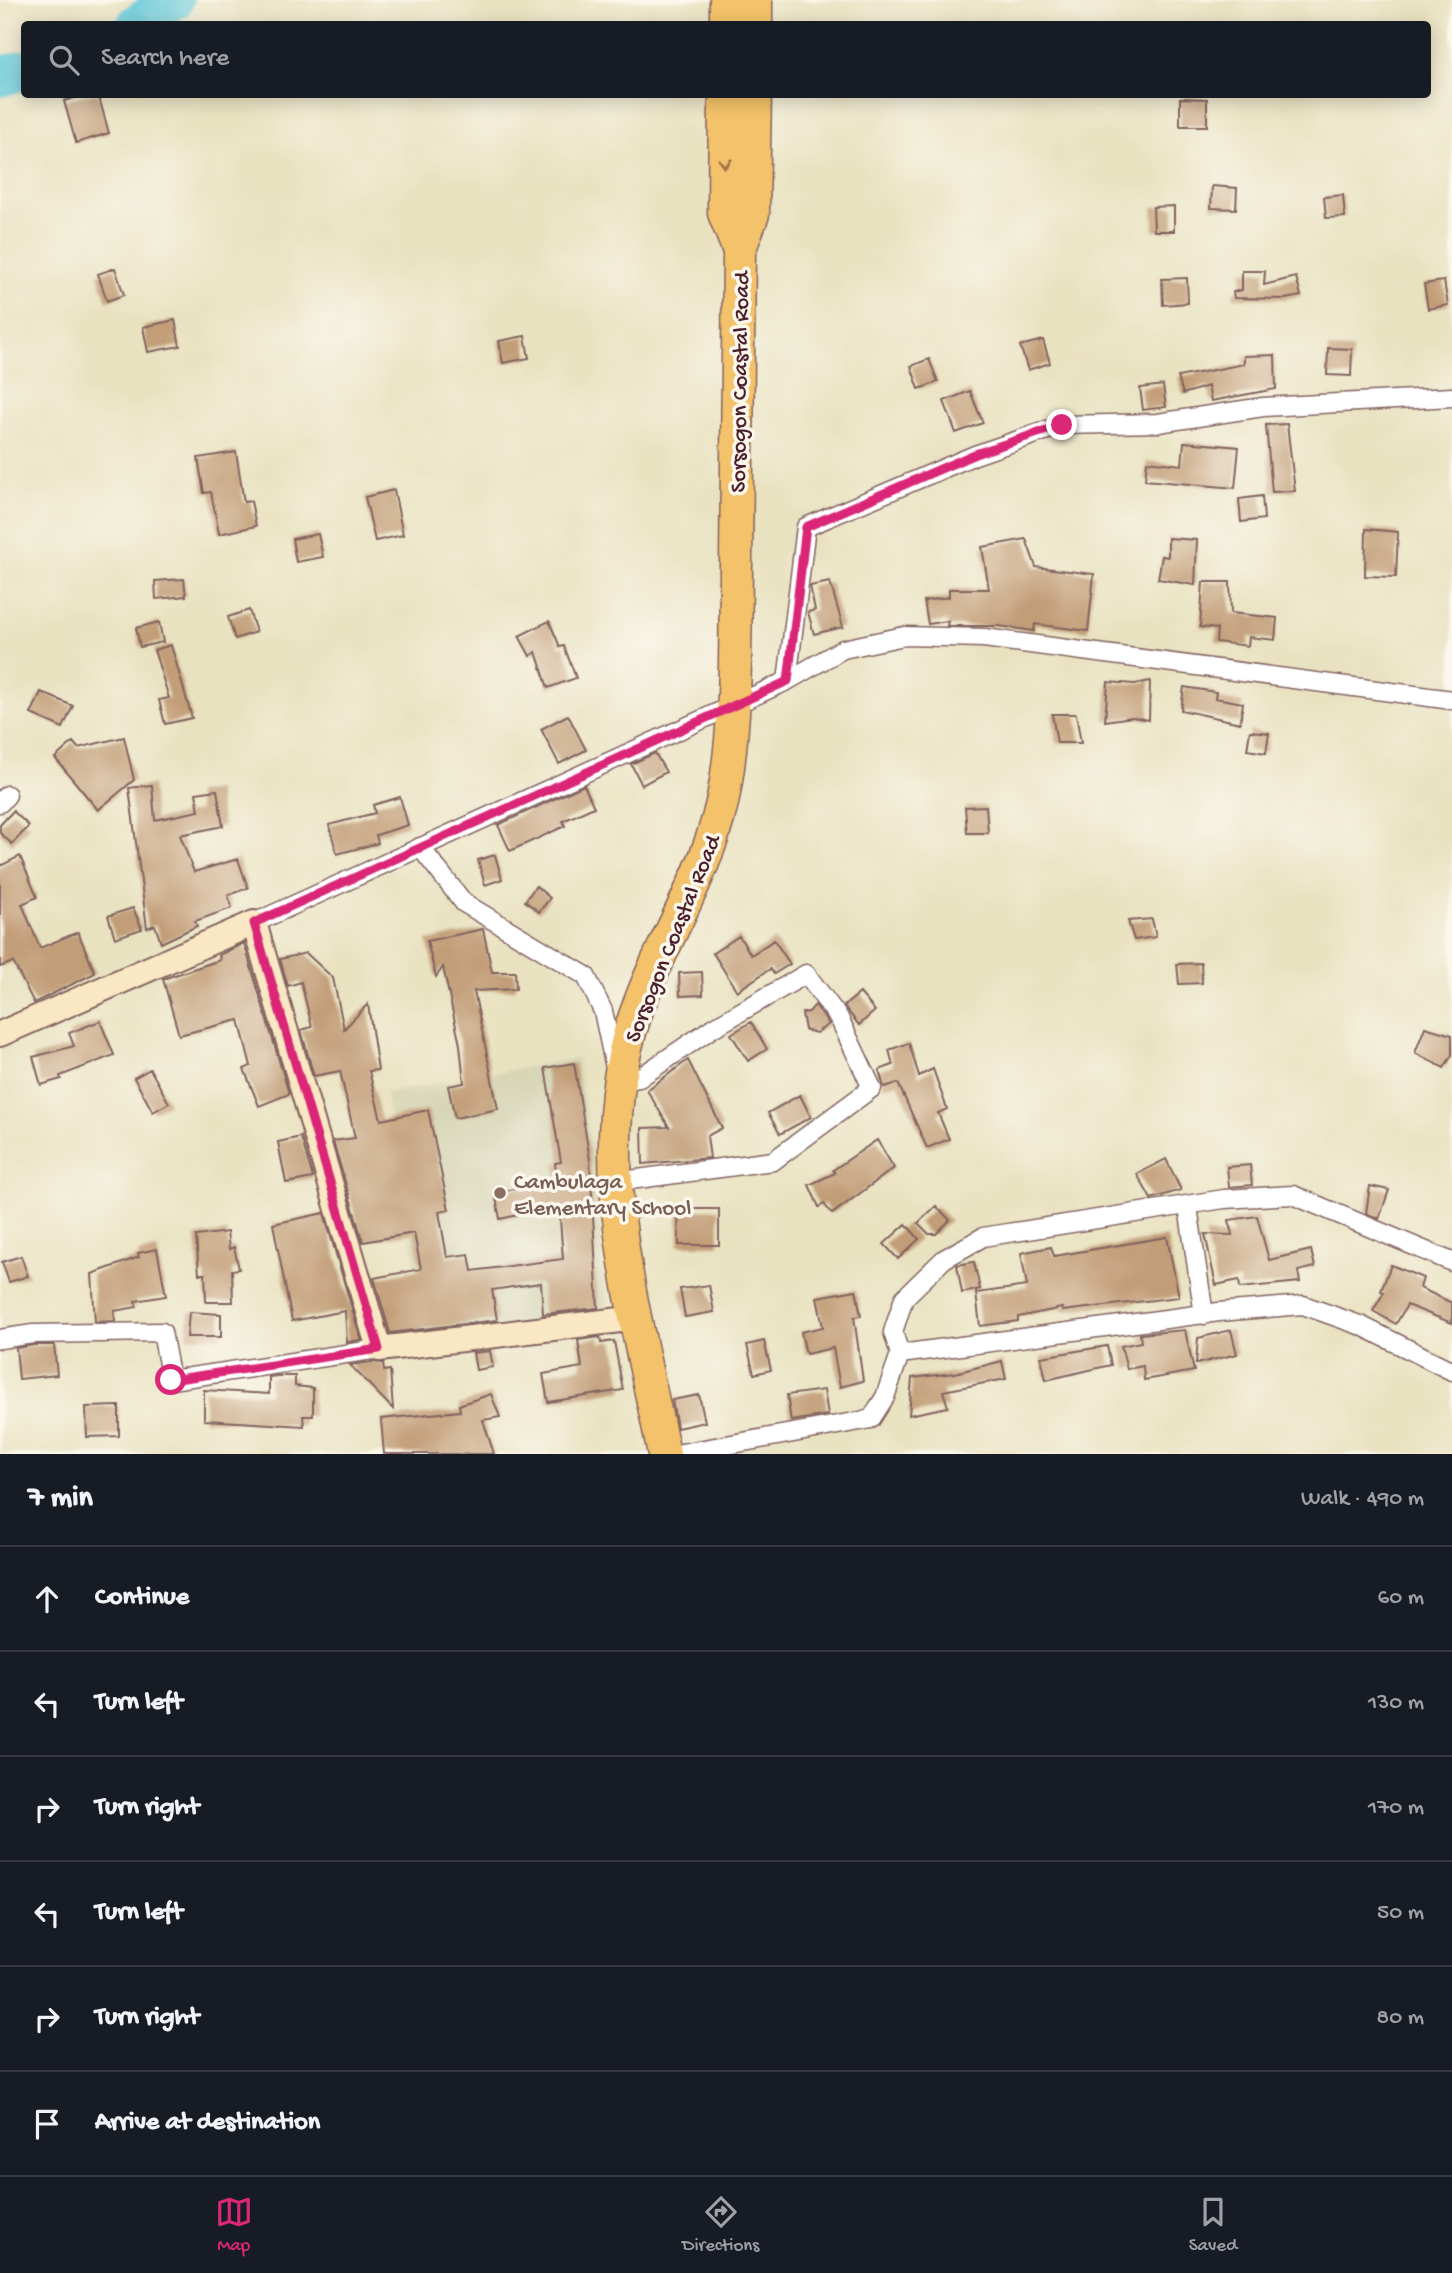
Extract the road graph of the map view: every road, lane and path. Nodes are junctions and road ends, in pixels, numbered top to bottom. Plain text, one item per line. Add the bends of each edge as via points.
1 (726, 0) edge
2 (756, 0) edge
3 (726, 21) edge
4 (756, 21) edge
5 (725, 98) edge
6 (755, 98) edge
7 (739, 251) junction
8 (1452, 397) edge
9 (788, 681) junction
10 (1452, 700) edge
11 (734, 705) junction
12 (420, 847) junction
13 (254, 923) junction
14 (0, 1034) edge
15 (618, 1082) junction
16 (615, 1182) junction
17 (1188, 1207) junction
18 (1452, 1262) edge
19 (1204, 1315) junction
20 (637, 1318) junction
21 (0, 1339) edge
22 (379, 1349) junction
23 (900, 1354) junction
24 (1452, 1371) edge
25 (664, 1454) edge
26 (676, 1454) edge

1 - 3 highway
2 - 4 highway
5 -> 7 highway, Sorsogon Coastal Road via 724,213
6 - 7 highway, Sorsogon Coastal Road via 753,214
7 - 11 highway, Sorsogon Coastal Road
8 - 9 street via 1263,407 1158,423 1062,425 975,454 806,527
9 - 10 street via 843,649 904,636 984,638
9 - 11 street
11 - 12 street
11 - 15 highway, Sorsogon Coastal Road via 726,784 707,858 635,1015
12 - 13 street
12 - 15 street via 464,903 586,976 603,1011
13 - 14 street
13 - 22 street
15 - 16 highway, Sorsogon Coastal Road via 613,1129
15 - 16 street via 639,1078 711,1029 806,974 839,1018 872,1088 773,1161
16 - 20 highway, Sorsogon Coastal Road
17 - 18 street via 1224,1199 1293,1195
17 - 19 street
17 - 23 street via 983,1237 944,1259 904,1298 893,1332
19 - 23 street
19 - 24 street via 1303,1305 1362,1326
20 - 22 street
20 - 25 highway, Sorsogon Coastal Road
21 - 22 street via 162,1332 171,1380
23 - 26 street via 885,1397 871,1419

